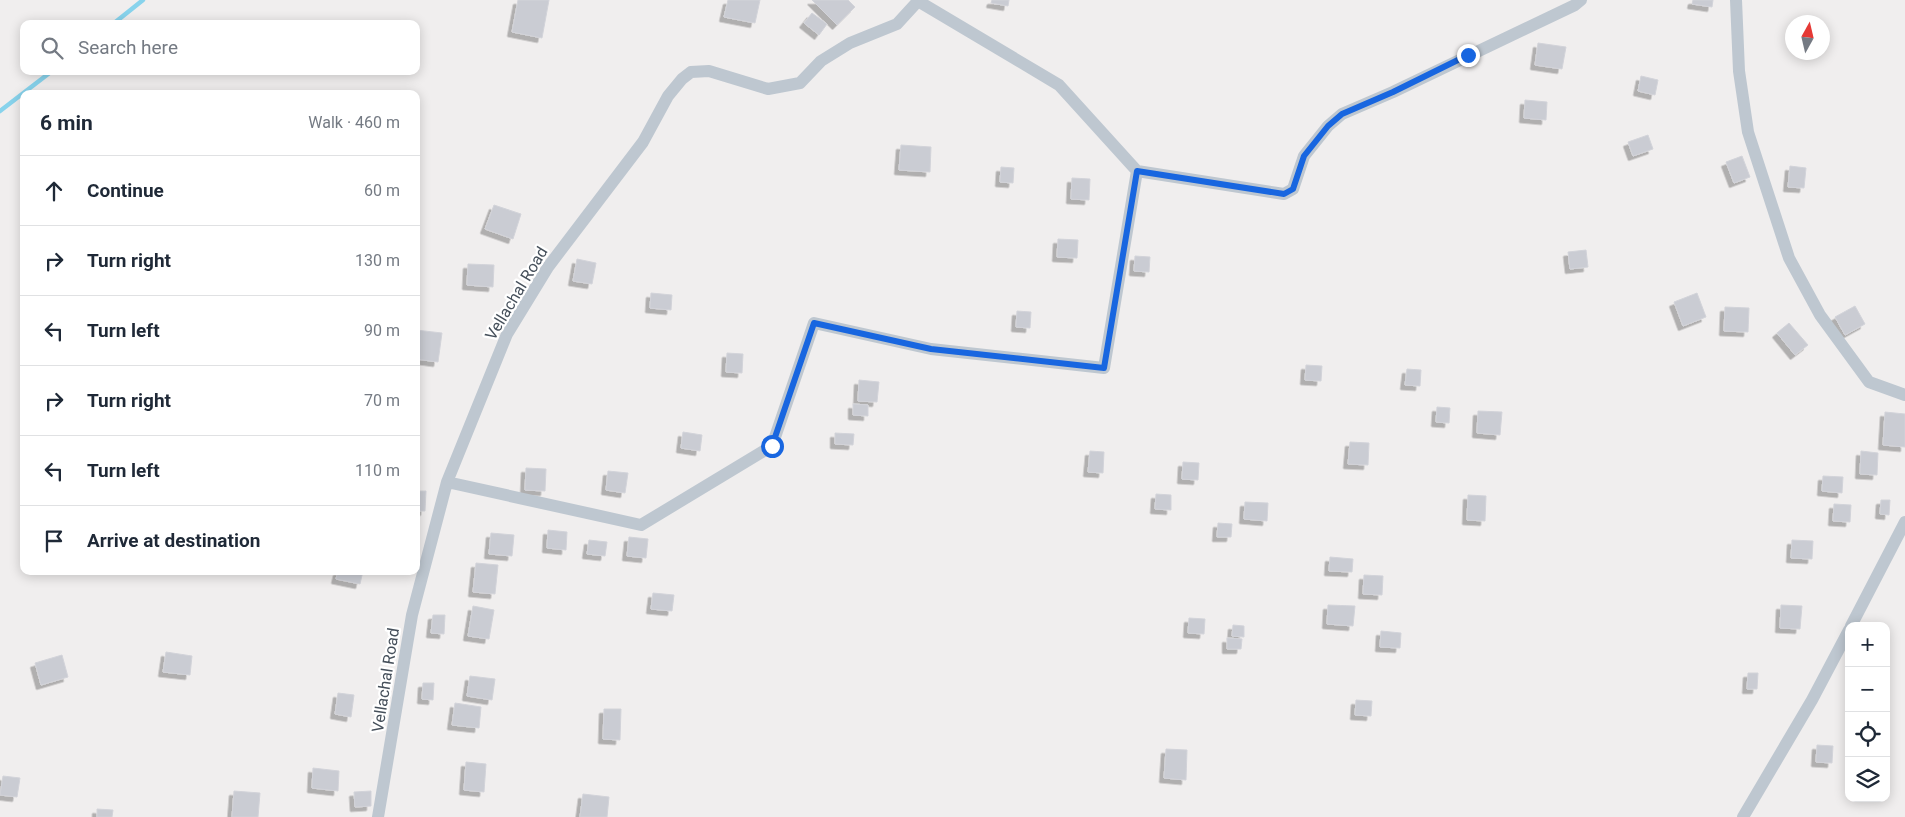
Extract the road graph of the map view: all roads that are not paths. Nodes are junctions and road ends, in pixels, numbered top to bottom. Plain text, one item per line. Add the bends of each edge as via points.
1 (1581, 0) edge
2 (1736, 0) edge
3 (918, 1) edge
4 (1137, 171) junction
5 (1905, 395) edge
6 (446, 482) junction
7 (1905, 522) edge
8 (1853, 622) edge
9 (1845, 638) edge
10 (378, 817) edge
11 (1743, 817) edge

1 - 4 street via 1342,114 1314,142 1304,156 1293,189 1284,194
2 - 5 street via 1739,71 1748,132 1789,258 1820,315 1869,382
3 - 4 street via 1059,85
3 - 6 street, Vellachal Road via 897,24 850,42 821,61 800,83 768,89 709,70 691,72 682,79 668,96 643,142 548,267 507,334
4 - 6 street via 1104,368 931,349 814,323 772,446 641,525
6 - 10 street, Vellachal Road via 412,615
7 - 8 street
9 - 11 street

